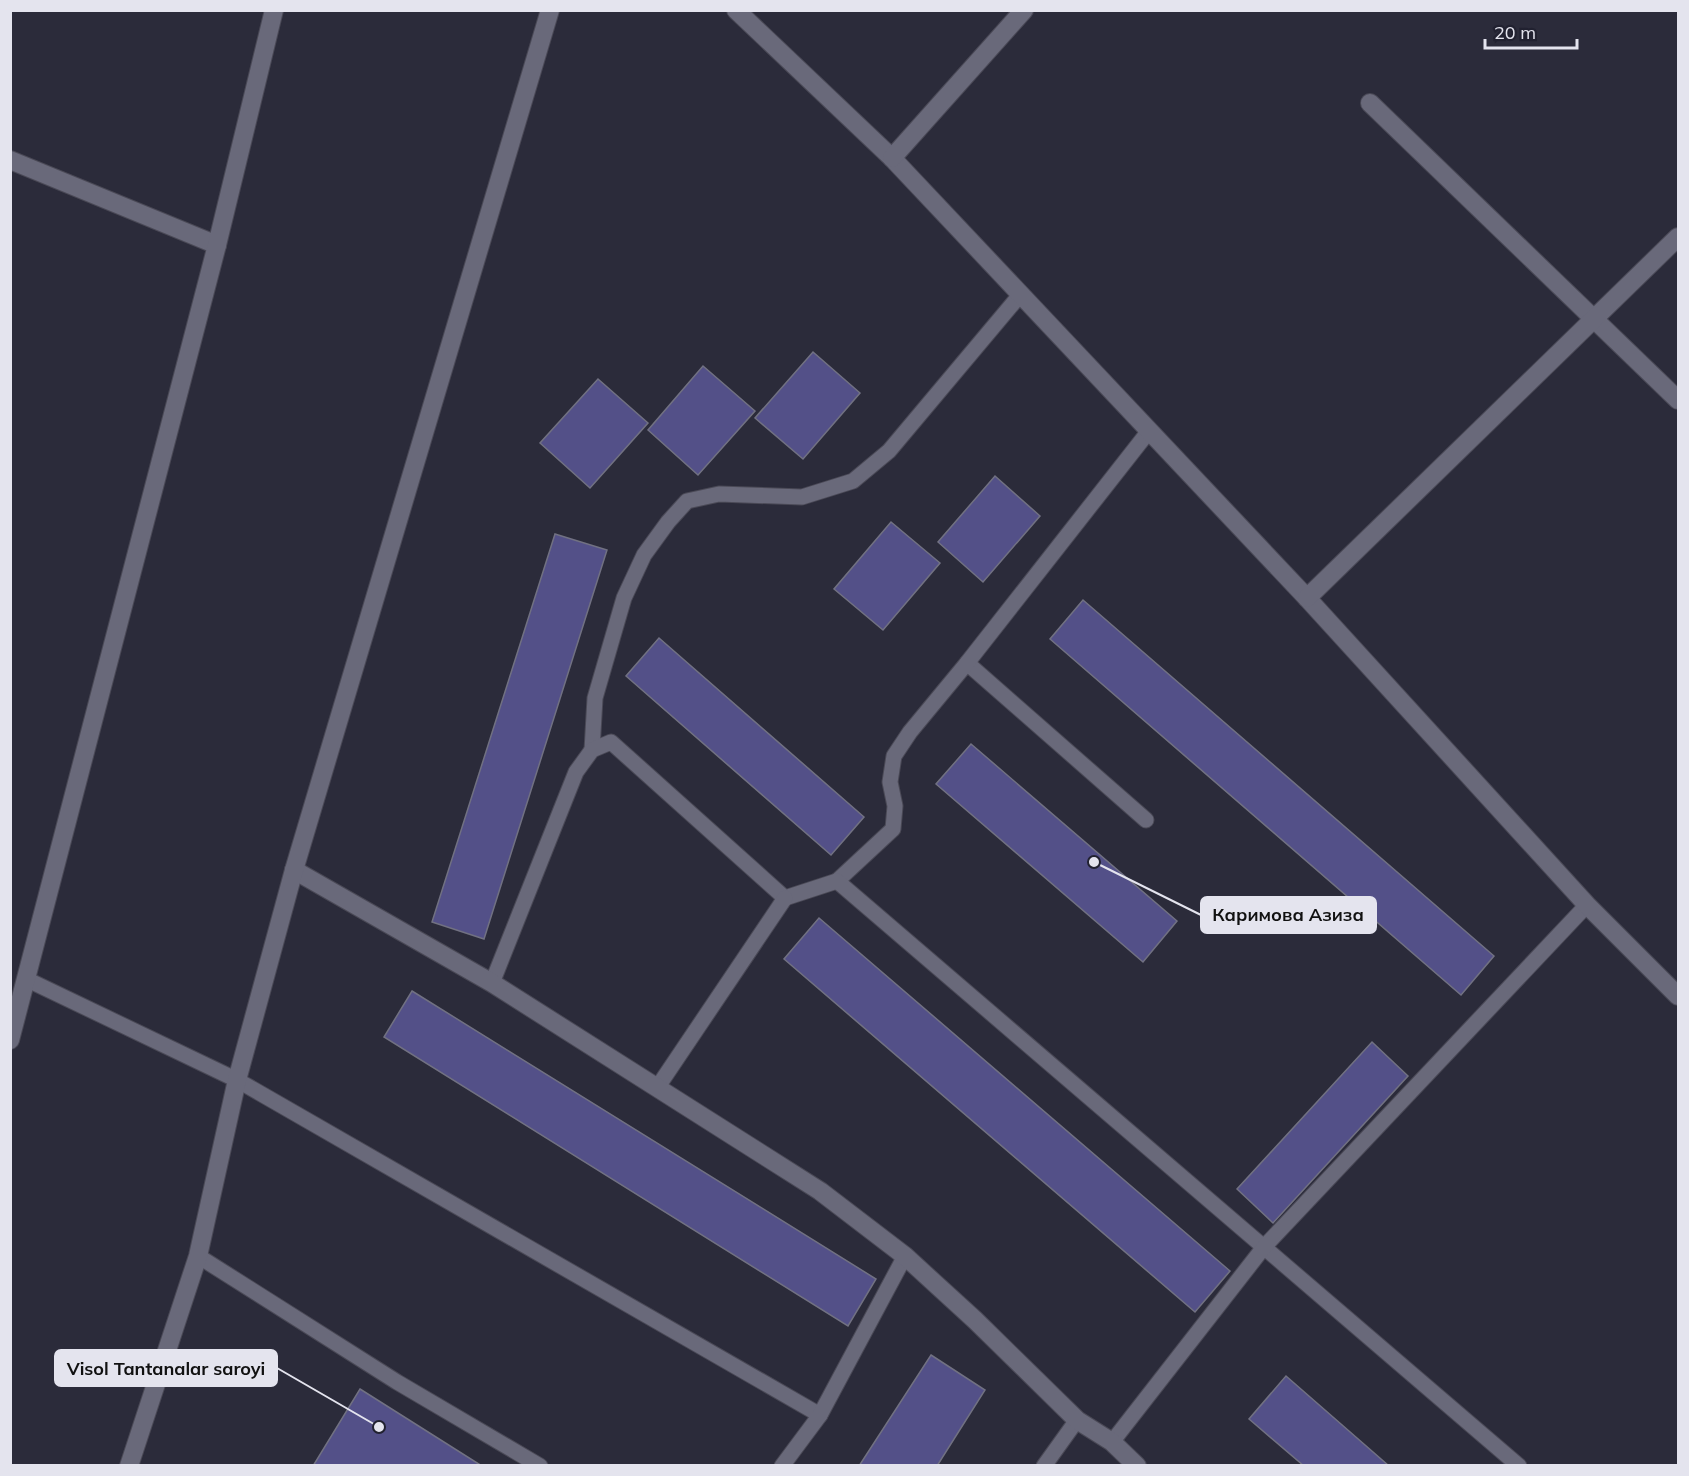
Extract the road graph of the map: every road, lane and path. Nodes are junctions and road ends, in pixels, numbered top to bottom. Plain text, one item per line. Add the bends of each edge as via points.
1 (274, 10) edge
2 (550, 10) edge
3 (736, 10) edge
4 (1024, 10) edge
5 (1370, 103) dead end
6 (892, 158) junction
7 (10, 160) edge
8 (1678, 237) edge
9 (217, 245) junction
10 (1020, 295) junction
11 (1594, 320) junction
12 (1678, 400) edge
13 (1149, 431) junction
14 (1307, 598) junction
15 (967, 663) junction
16 (592, 750) junction
17 (1146, 820) dead end
18 (294, 870) junction
19 (837, 881) junction
20 (785, 898) junction
21 (1587, 904) junction
22 (26, 979) junction
23 (492, 983) junction
24 (1678, 996) edge
25 (10, 1040) edge
26 (237, 1080) junction
27 (657, 1088) junction
28 (1264, 1247) junction
29 (198, 1256) junction
30 (905, 1256) junction
31 (820, 1415) junction
32 (1077, 1420) junction
33 (1112, 1442) junction
34 (129, 1466) edge
35 (540, 1466) edge
36 (782, 1466) edge
37 (1044, 1466) edge
38 (1137, 1466) edge
39 (1519, 1466) edge

1 - 9 street
2 - 18 street
3 - 6 street
4 - 6 street
5 - 11 street
6 - 10 street
7 - 9 street
8 - 11 street
9 - 22 street
10 - 13 street
10 - 16 lane via 889,451 853,481 802,498 719,494 687,501 644,555 624,598 595,698
11 - 12 street
11 - 14 street
13 - 14 street
13 - 15 lane
14 - 21 street
15 - 17 lane
15 - 19 lane via 894,756 890,782 895,806 893,829
16 - 20 lane via 611,742
16 - 23 lane via 576,772
18 - 23 street
18 - 26 street
19 - 20 lane
19 - 28 lane
20 - 27 lane
21 - 24 street
21 - 28 lane
22 - 25 street
22 - 26 lane
23 - 27 street
26 - 29 street
26 - 31 lane
27 - 30 street via 819,1191
28 - 33 lane
28 - 39 lane
29 - 34 street
29 - 35 lane via 397,1382
30 - 31 lane
30 - 32 street
31 - 36 lane
32 - 33 street
32 - 37 lane
33 - 38 street

